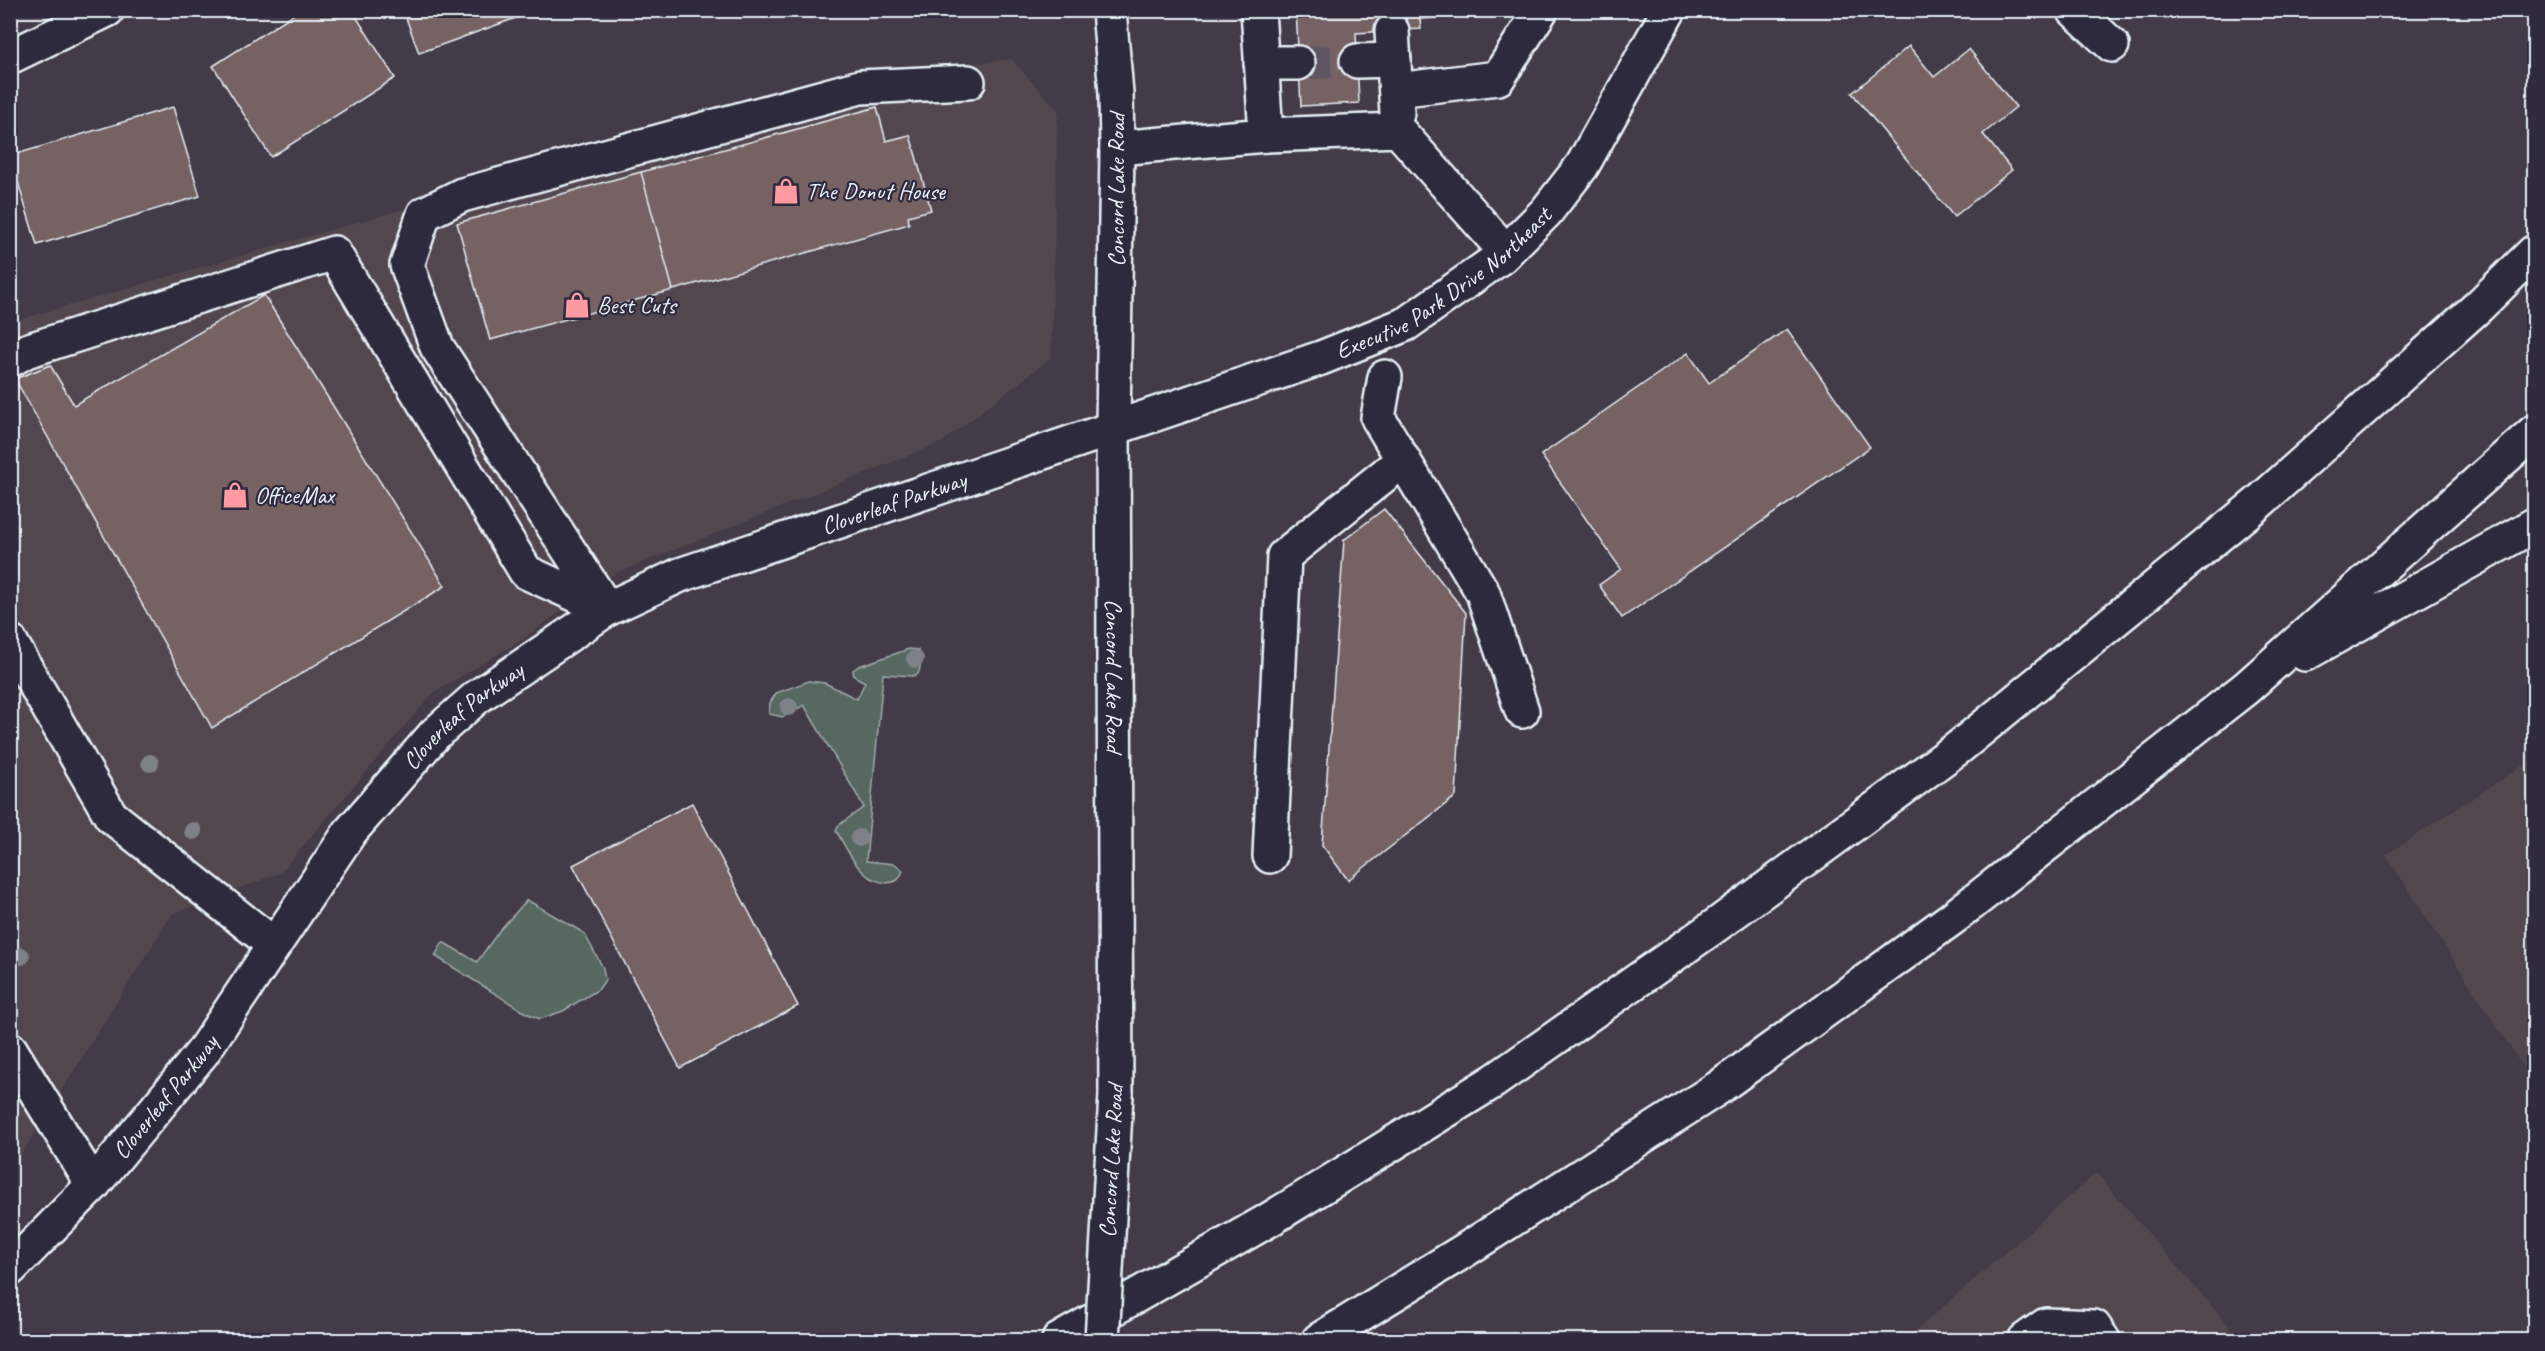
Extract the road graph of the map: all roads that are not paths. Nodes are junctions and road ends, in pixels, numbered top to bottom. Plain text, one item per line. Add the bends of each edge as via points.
1 (107, 10) edge
2 (1109, 10) edge
3 (1258, 10) edge
4 (1541, 10) edge
5 (1669, 10) edge
6 (2074, 10) edge
7 (2112, 45) dead end
8 (10, 57) edge
9 (1394, 60) junction
10 (1357, 61) tunnel mouth
11 (1261, 63) junction
12 (1298, 63) tunnel mouth
13 (968, 82) dead end
14 (1398, 130) junction
15 (1266, 135) junction
16 (1117, 148) junction
17 (1506, 252) junction
18 (2535, 252) edge
19 (10, 360) edge
20 (1384, 377) dead end
21 (1113, 427) junction
22 (2535, 432) edge
23 (1402, 460) junction
24 (2535, 525) edge
25 (607, 609) junction
26 (10, 641) edge
27 (2246, 688) junction
28 (1522, 711) dead end
29 (1270, 856) dead end
30 (274, 945) junction
31 (10, 1049) edge
32 (93, 1185) junction
33 (10, 1269) edge
34 (1059, 1341) edge
35 (1102, 1341) edge
36 (1319, 1341) edge
37 (2025, 1341) edge
38 (2103, 1341) edge

1 - 8 main road
2 - 16 main road, Concord Lake Road
3 - 11 main road
4 - 9 main road via 1498,78
5 - 17 main road, Executive Park Drive Northeast via 1582,166 1546,212
6 - 7 main road
9 - 10 main road
9 - 14 main road
11 - 12 main road
11 - 15 main road
13 - 25 main road via 860,87 462,195 424,214 407,265 437,347
14 - 15 main road
14 - 17 main road
15 - 16 main road
16 - 21 main road, Concord Lake Road
17 - 21 main road, Executive Park Drive Northeast via 1407,324 1321,358
18 - 34 main road via 2258,504 1958,748 1494,1081 1267,1221
19 - 25 main road via 26,351 333,253 526,572
20 - 23 main road via 1378,418
21 - 25 main road, Cloverleaf Parkway via 680,575
21 - 35 main road, Concord Lake Road, bridge via 1116,1095
22 - 27 main road
23 - 28 main road via 1483,593
23 - 29 main road via 1284,556
24 - 27 main road
25 - 30 main road, Cloverleaf Parkway via 477,697 435,734 350,832
26 - 30 main road via 111,816
27 - 36 main road via 1954,917 1718,1088
30 - 32 main road, Cloverleaf Parkway via 202,1053
31 - 32 main road
32 - 33 main road, Cloverleaf Parkway
37 - 38 main road via 2046,1325 2094,1327

